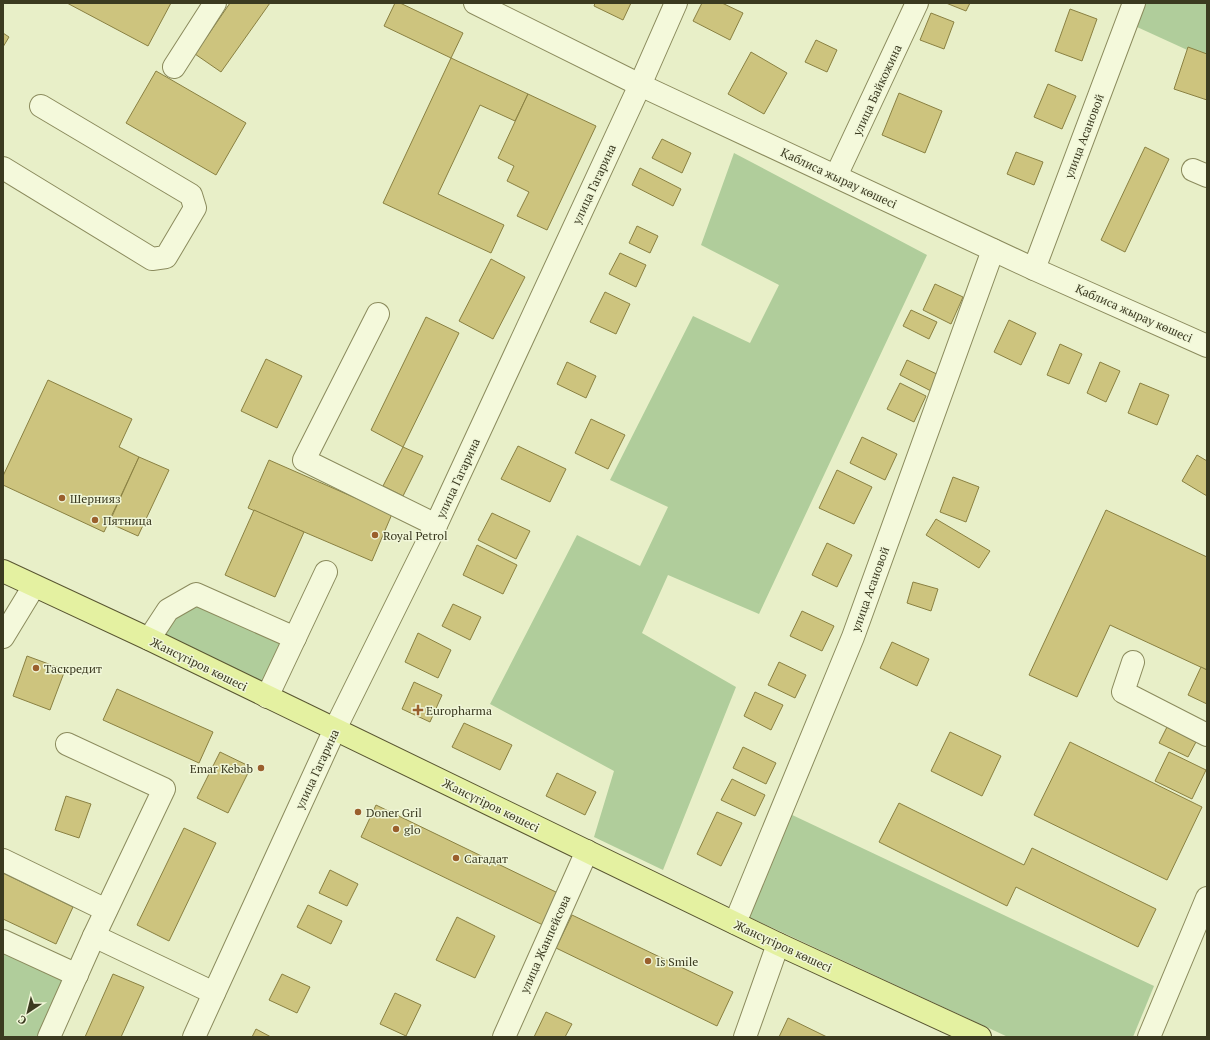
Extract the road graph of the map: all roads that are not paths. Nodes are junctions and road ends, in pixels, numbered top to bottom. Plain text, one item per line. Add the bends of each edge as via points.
1 (215, 3) edge
2 (475, 3) edge
3 (676, 3) edge
4 (918, 3) edge
5 (1134, 3) edge
6 (174, 67) dead end
7 (640, 85) junction
8 (41, 106) dead end
9 (3, 168) edge
10 (836, 176) junction
11 (993, 250) junction
12 (1034, 269) junction
13 (378, 314) dead end
14 (1207, 346) edge
15 (436, 525) junction
16 (3, 571) edge
17 (326, 572) dead end
18 (34, 586) junction
19 (3, 637) edge
20 (295, 638) junction
21 (149, 639) junction
22 (1133, 662) dead end
23 (267, 697) junction
24 (335, 730) junction
25 (1207, 735) edge
26 (67, 744) dead end
27 (586, 851) junction
28 (3, 860) edge
29 (1207, 898) edge
30 (106, 910) junction
31 (735, 923) junction
32 (94, 936) junction
33 (3, 941) edge
34 (778, 944) junction
35 (77, 975) junction
36 (214, 993) junction
37 (49, 1037) edge
38 (194, 1037) edge
39 (504, 1037) edge
40 (745, 1037) edge
41 (980, 1037) edge
42 (1149, 1037) edge

1 - 6 street
2 - 7 street, Қаблиса жырау көшесі
3 - 7 street, улица Гагарина
4 - 10 street, улица Байкожина
5 - 12 street, улица Асановой
7 - 10 street, Қаблиса жырау көшесі
7 - 15 street, улица Гагарина
8 - 9 street via 191,195 195,208 166,257 152,259
10 - 11 street, Қаблиса жырау көшесі
11 - 12 street, Қаблиса жырау көшесі
11 - 31 street, улица Асановой via 853,637
12 - 14 street, Қаблиса жырау көшесі
13 - 15 street via 304,460
15 - 24 street, улица Гагарина
16 - 18 main road, Жансүгіров көшесі
17 - 20 street
18 - 19 street
18 - 21 main road, Жансүгіров көшесі
20 - 21 street via 196,594 168,610
20 - 23 street
21 - 23 main road, Жансүгіров көшесі
22 - 25 street via 1123,692
23 - 24 main road, Жансүгіров көшесі
24 - 27 main road, Жансүгіров көшесі
24 - 36 street, улица Гагарина
26 - 30 street via 164,789
27 - 31 main road, Жансүгіров көшесі
27 - 39 street, улица Жанпейсова
28 - 30 street
29 - 42 street
30 - 32 street
31 - 34 main road, Жансүгіров көшесі
32 - 35 street
32 - 36 street
33 - 35 street
34 - 40 street
34 - 41 main road, Жансүгіров көшесі
35 - 37 street
36 - 38 street, улица Гагарина

